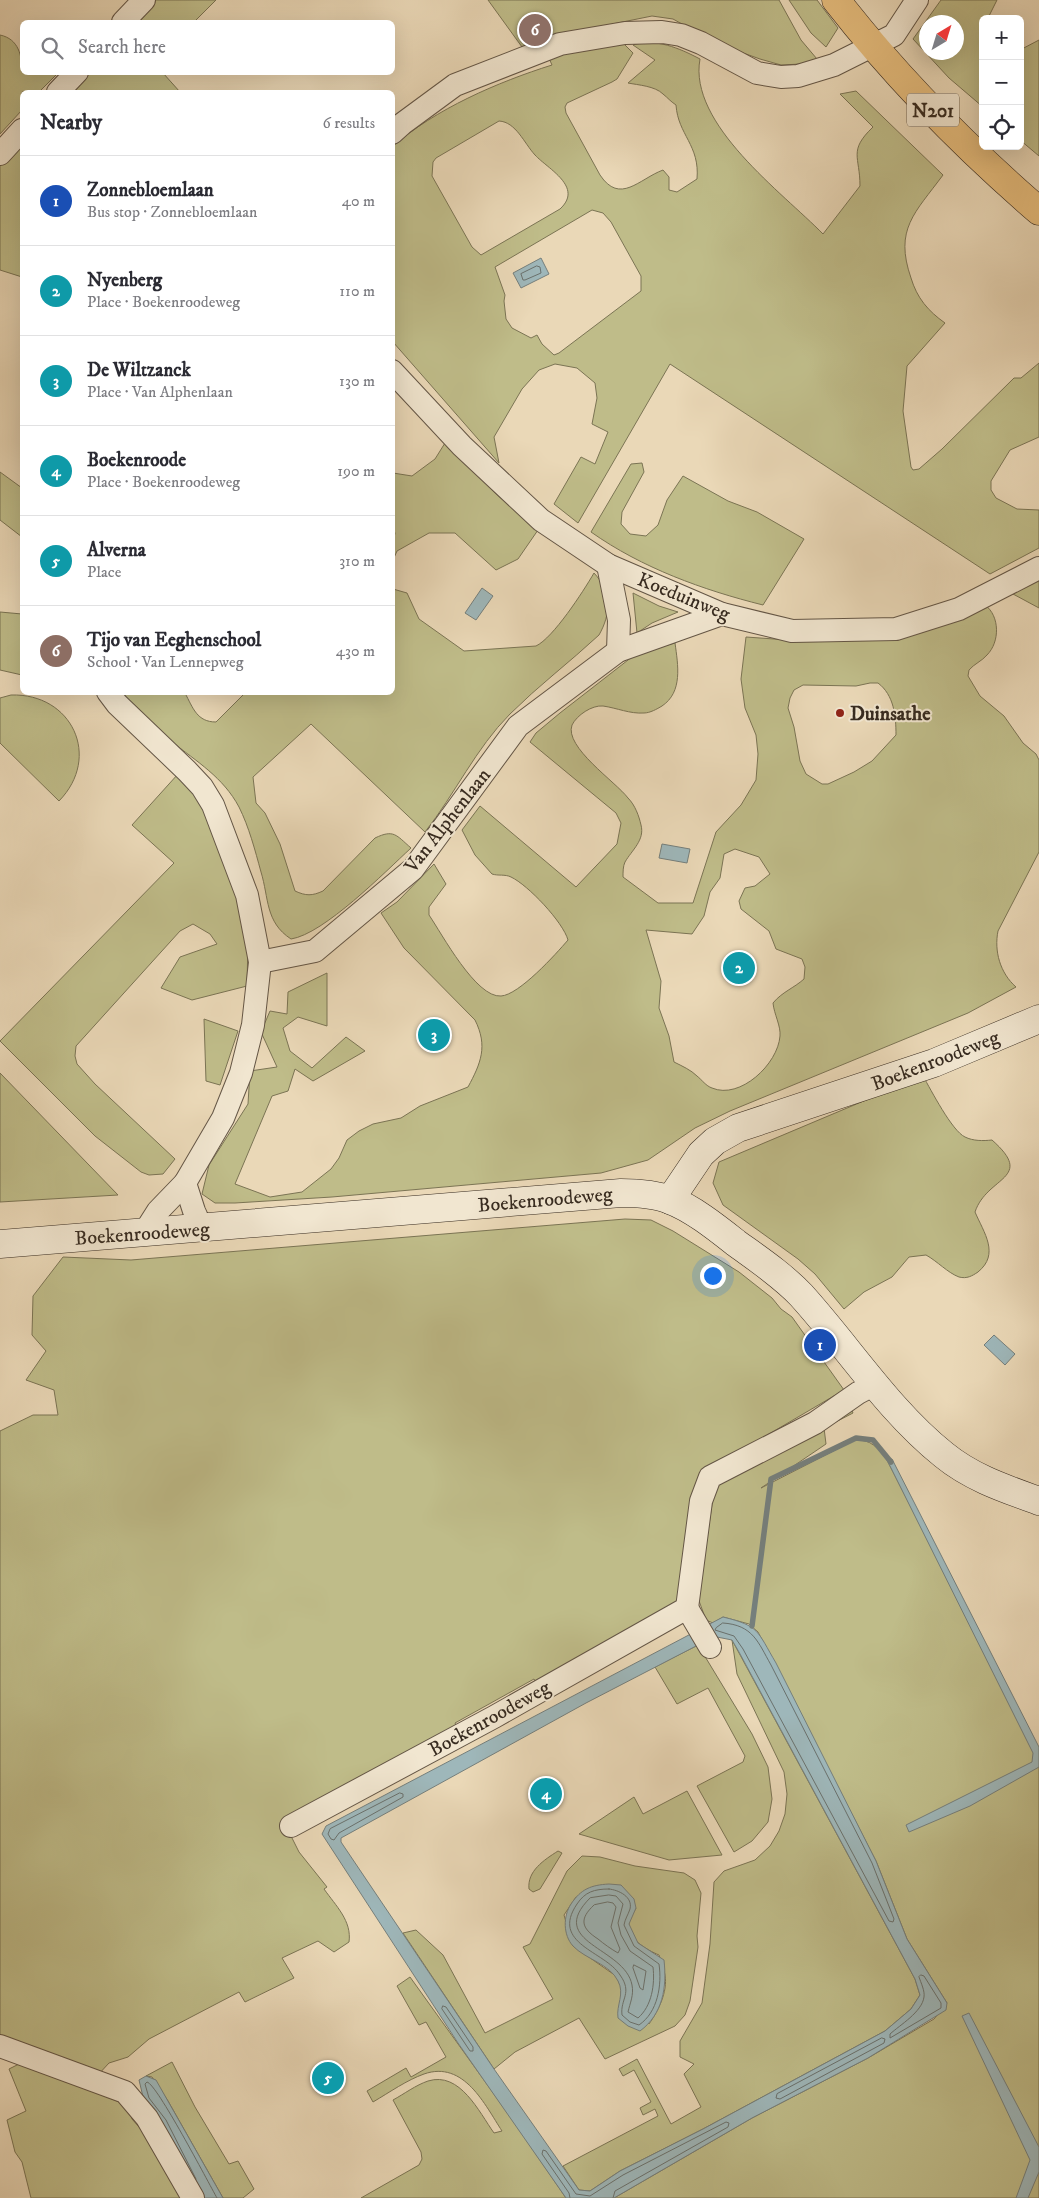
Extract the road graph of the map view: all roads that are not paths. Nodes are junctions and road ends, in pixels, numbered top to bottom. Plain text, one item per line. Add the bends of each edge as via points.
1 (144, 0) edge
2 (836, 0) edge
3 (917, 0) edge
4 (125, 20) edge
5 (873, 47) junction
6 (74, 75) edge
7 (60, 90) edge
8 (395, 131) edge
9 (20, 132) edge
10 (0, 154) edge
11 (1039, 212) edge
12 (395, 374) edge
13 (608, 564) junction
14 (1039, 568) edge
15 (722, 614) junction
16 (618, 650) junction
17 (110, 695) edge
18 (260, 962) junction
19 (1039, 1018) edge
20 (185, 1183) junction
21 (670, 1200) junction
22 (202, 1229) junction
23 (144, 1233) junction
24 (0, 1244) edge
25 (875, 1384) junction
26 (1039, 1501) edge
27 (692, 1616) junction
28 (710, 1647) dead end
29 (291, 1826) dead end
30 (0, 2046) edge
31 (192, 2198) edge

1 - 4 street
2 - 5 main road, N201
3 - 5 street via 894,35
5 - 8 street via 798,76 781,77 757,73 701,43 662,32 625,33 560,44 455,85
5 - 11 main road, N201 via 1005,182
6 - 7 street
9 - 10 street
12 - 13 street, Koeduinweg via 462,446 541,520
13 - 15 street, Koeduinweg
13 - 16 street via 619,620
14 - 15 street, Koeduinweg via 959,609 896,629 792,632
15 - 16 street, Van Alphenlaan
16 - 18 street, Van Alphenlaan via 518,726 413,869 315,951
17 - 18 street via 188,771 213,805 247,895
18 - 20 street via 253,1025 241,1072 223,1118
19 - 21 main road, Boekenroodeweg via 934,1063 738,1128 715,1141 701,1154
20 - 22 street
20 - 23 street via 158,1211
21 - 22 main road, Boekenroodeweg via 621,1193
21 - 25 main road via 712,1224 800,1294
22 - 23 main road, Boekenroodeweg
23 - 24 main road, Boekenroodeweg
25 - 26 main road via 921,1436 945,1456 997,1486
25 - 27 street via 815,1423 710,1477 701,1501
27 - 28 street
27 - 29 street, Boekenroodeweg
30 - 31 street via 125,2092 147,2118

